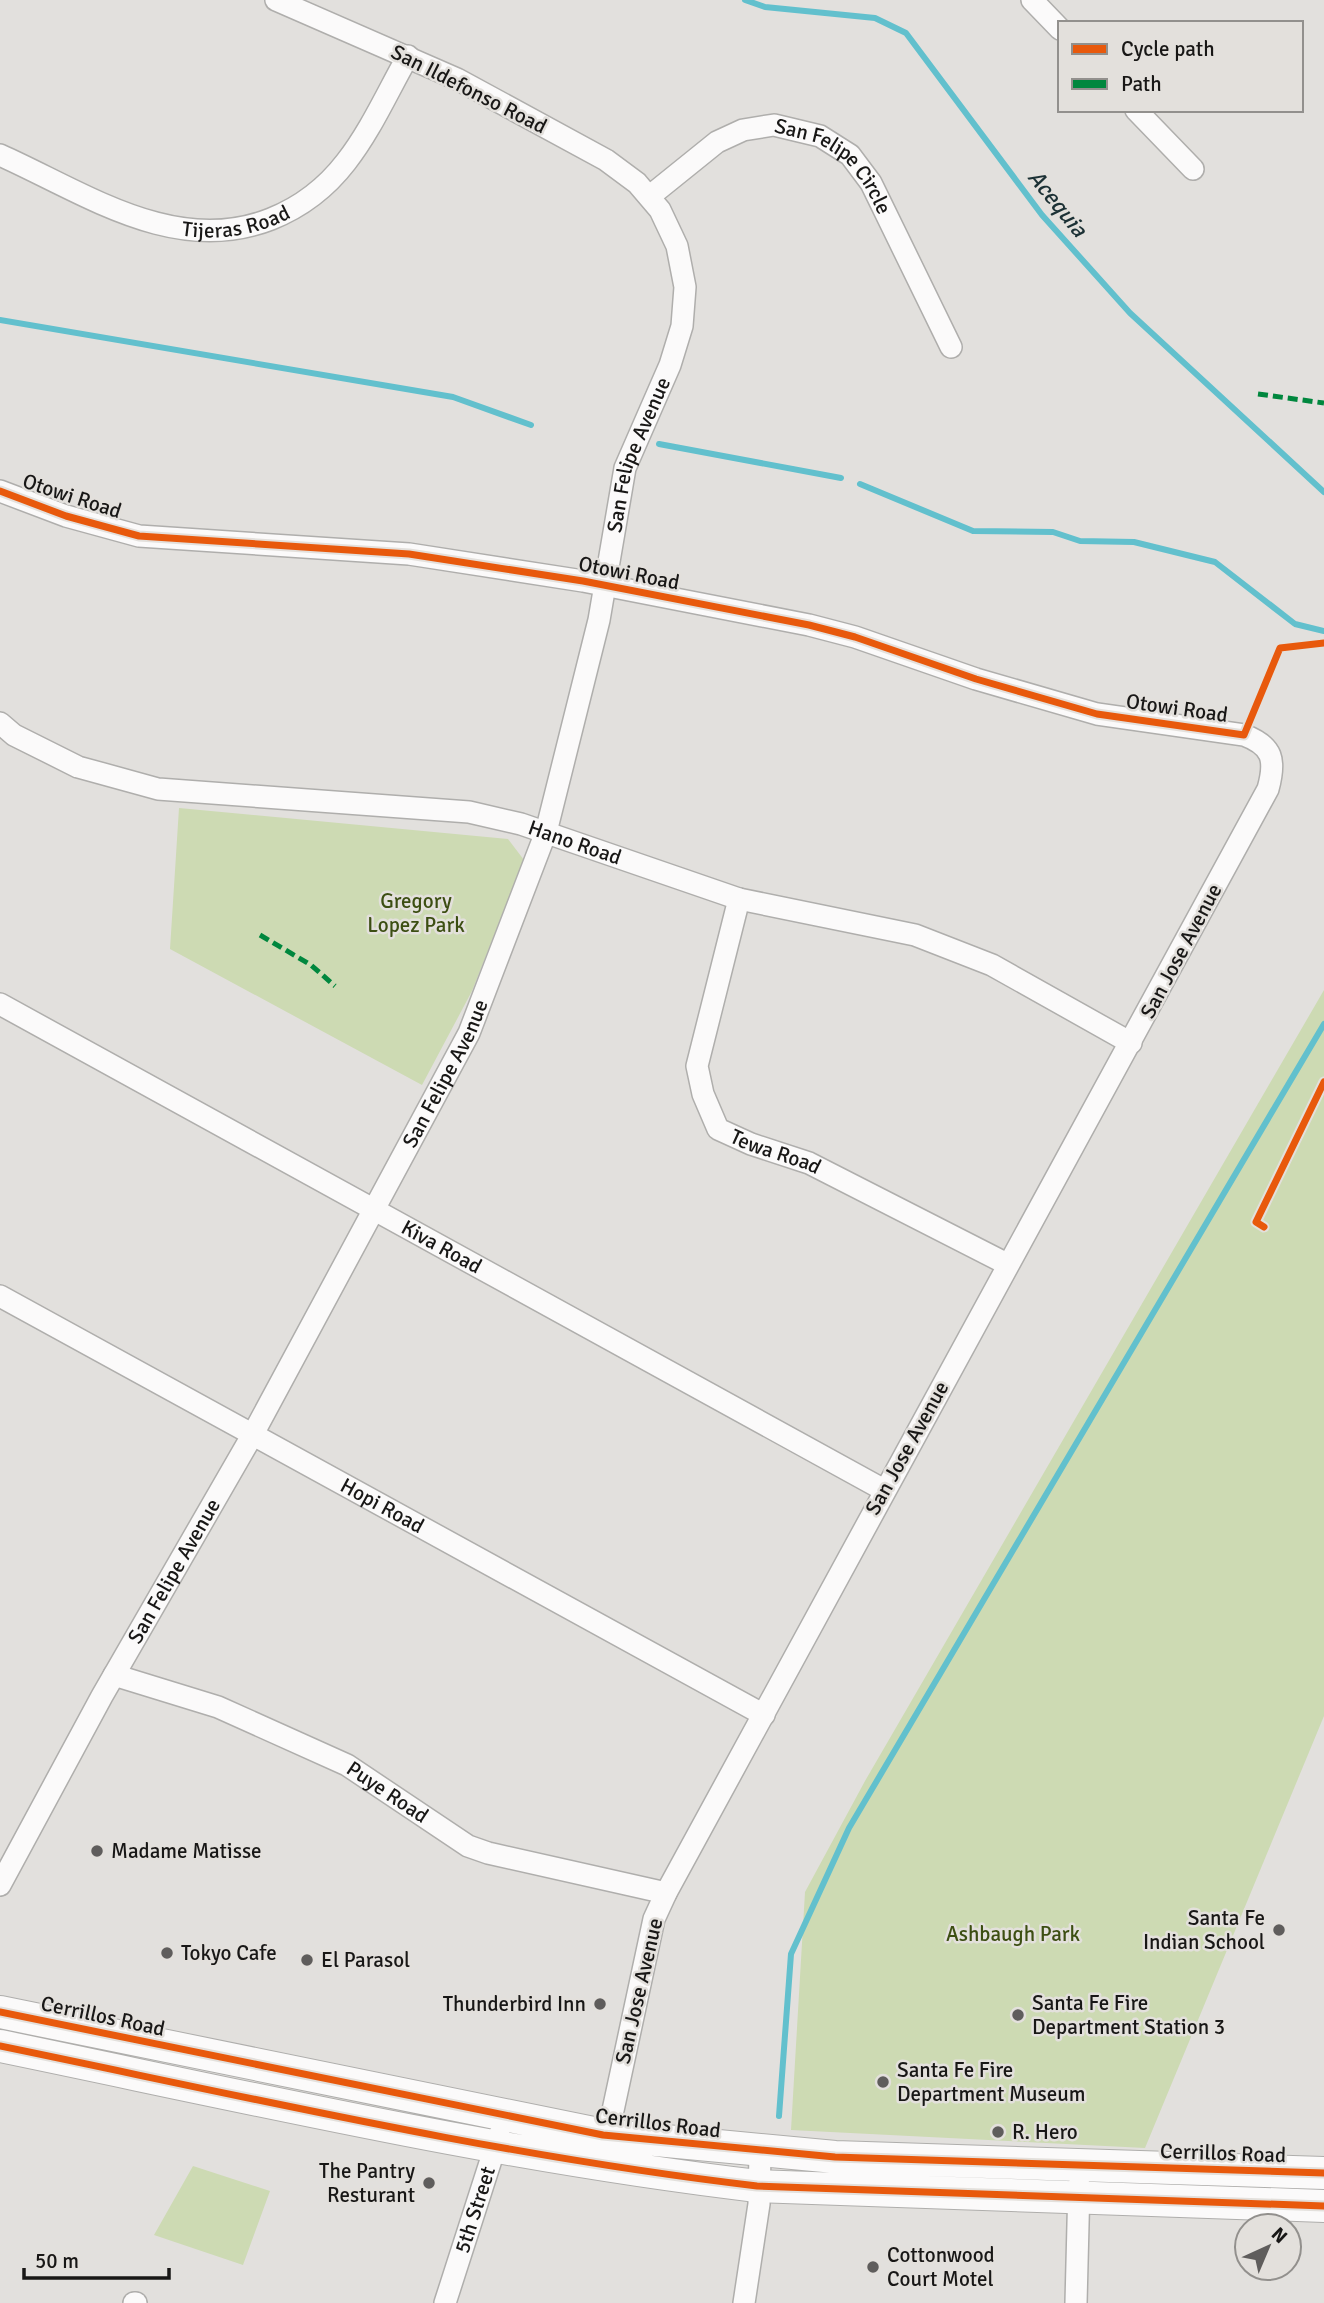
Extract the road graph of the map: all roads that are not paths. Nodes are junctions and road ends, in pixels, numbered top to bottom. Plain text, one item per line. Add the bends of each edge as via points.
1 (276, 0) edge
2 (1032, 0) edge
3 (1058, 27) edge
4 (408, 56) junction
5 (1138, 112) edge
6 (0, 155) edge
7 (1193, 169) dead end
8 (650, 196) junction
9 (951, 347) dead end
10 (0, 491) edge
11 (604, 587) junction
12 (0, 723) edge
13 (1269, 752) joint
14 (546, 832) junction
15 (739, 899) junction
16 (0, 1004) edge
17 (1131, 1043) junction
18 (375, 1209) junction
19 (1007, 1264) junction
20 (0, 1296) edge
21 (253, 1434) junction
22 (884, 1490) junction
23 (114, 1675) junction
24 (764, 1715) junction
25 (0, 1885) edge
26 (666, 1893) junction
27 (0, 2012) edge
28 (0, 2046) edge
29 (505, 2116) junction
30 (603, 2135) junction
31 (495, 2149) junction
32 (760, 2152) junction
33 (597, 2165) junction
34 (1080, 2166) junction
35 (1324, 2173) edge
36 (757, 2186) junction
37 (1078, 2198) junction
38 (1324, 2206) edge
39 (445, 2303) edge
40 (744, 2303) edge
41 (1076, 2303) edge

1 - 4 street, San Ildefonso Road
2 - 3 street
4 - 6 street, Tijeras Road via 365,135 333,177 293,209 248,227 217,232 165,228
4 - 8 street, San Ildefonso Road via 598,155
5 - 7 street
8 - 9 street, San Felipe Circle via 717,142 743,130 774,125 820,136 850,155 871,183
8 - 11 street, San Felipe Avenue via 677,246 685,306 678,346 625,468
10 - 11 street, Otowi Road via 139,537 377,550
11 - 13 street, Otowi Road via 809,625 1097,714 1244,735 1262,742
11 - 14 street, San Felipe Avenue
12 - 14 street, Hano Road via 14,735 78,766 158,789 451,809
13 - 17 street, San Jose Avenue via 1273,770 1268,789
14 - 15 street, Hano Road
14 - 18 street, San Felipe Avenue via 470,1033
15 - 17 street, Hano Road via 915,935 992,965
15 - 19 street, Tewa Road via 697,1066 718,1129 809,1163
16 - 18 street, Kiva Road
17 - 19 street, San Jose Avenue
18 - 21 street, San Felipe Avenue
18 - 22 street, Kiva Road
19 - 22 street, San Jose Avenue
20 - 21 street, Hopi Road
21 - 23 street, San Felipe Avenue
21 - 24 street, Hopi Road
22 - 24 street, San Jose Avenue
23 - 25 street, San Felipe Avenue
23 - 26 street, Puye Road via 218,1707 347,1765 468,1846
24 - 26 street, San Jose Avenue
26 - 30 street, San Jose Avenue via 654,1919 612,2115
27 - 29 main road, Cerrillos Road
28 - 31 main road
29 - 30 main road, Cerrillos Road
29 - 31 street, 5th Street
30 - 32 main road, Cerrillos Road
30 - 33 street, San Jose Avenue
31 - 33 main road
31 - 39 street, 5th Street
32 - 34 main road, Cerrillos Road
32 - 36 street
33 - 36 main road
34 - 35 main road, Cerrillos Road
34 - 37 street
36 - 37 main road
36 - 40 street via 759,2204
37 - 38 main road
37 - 41 street

